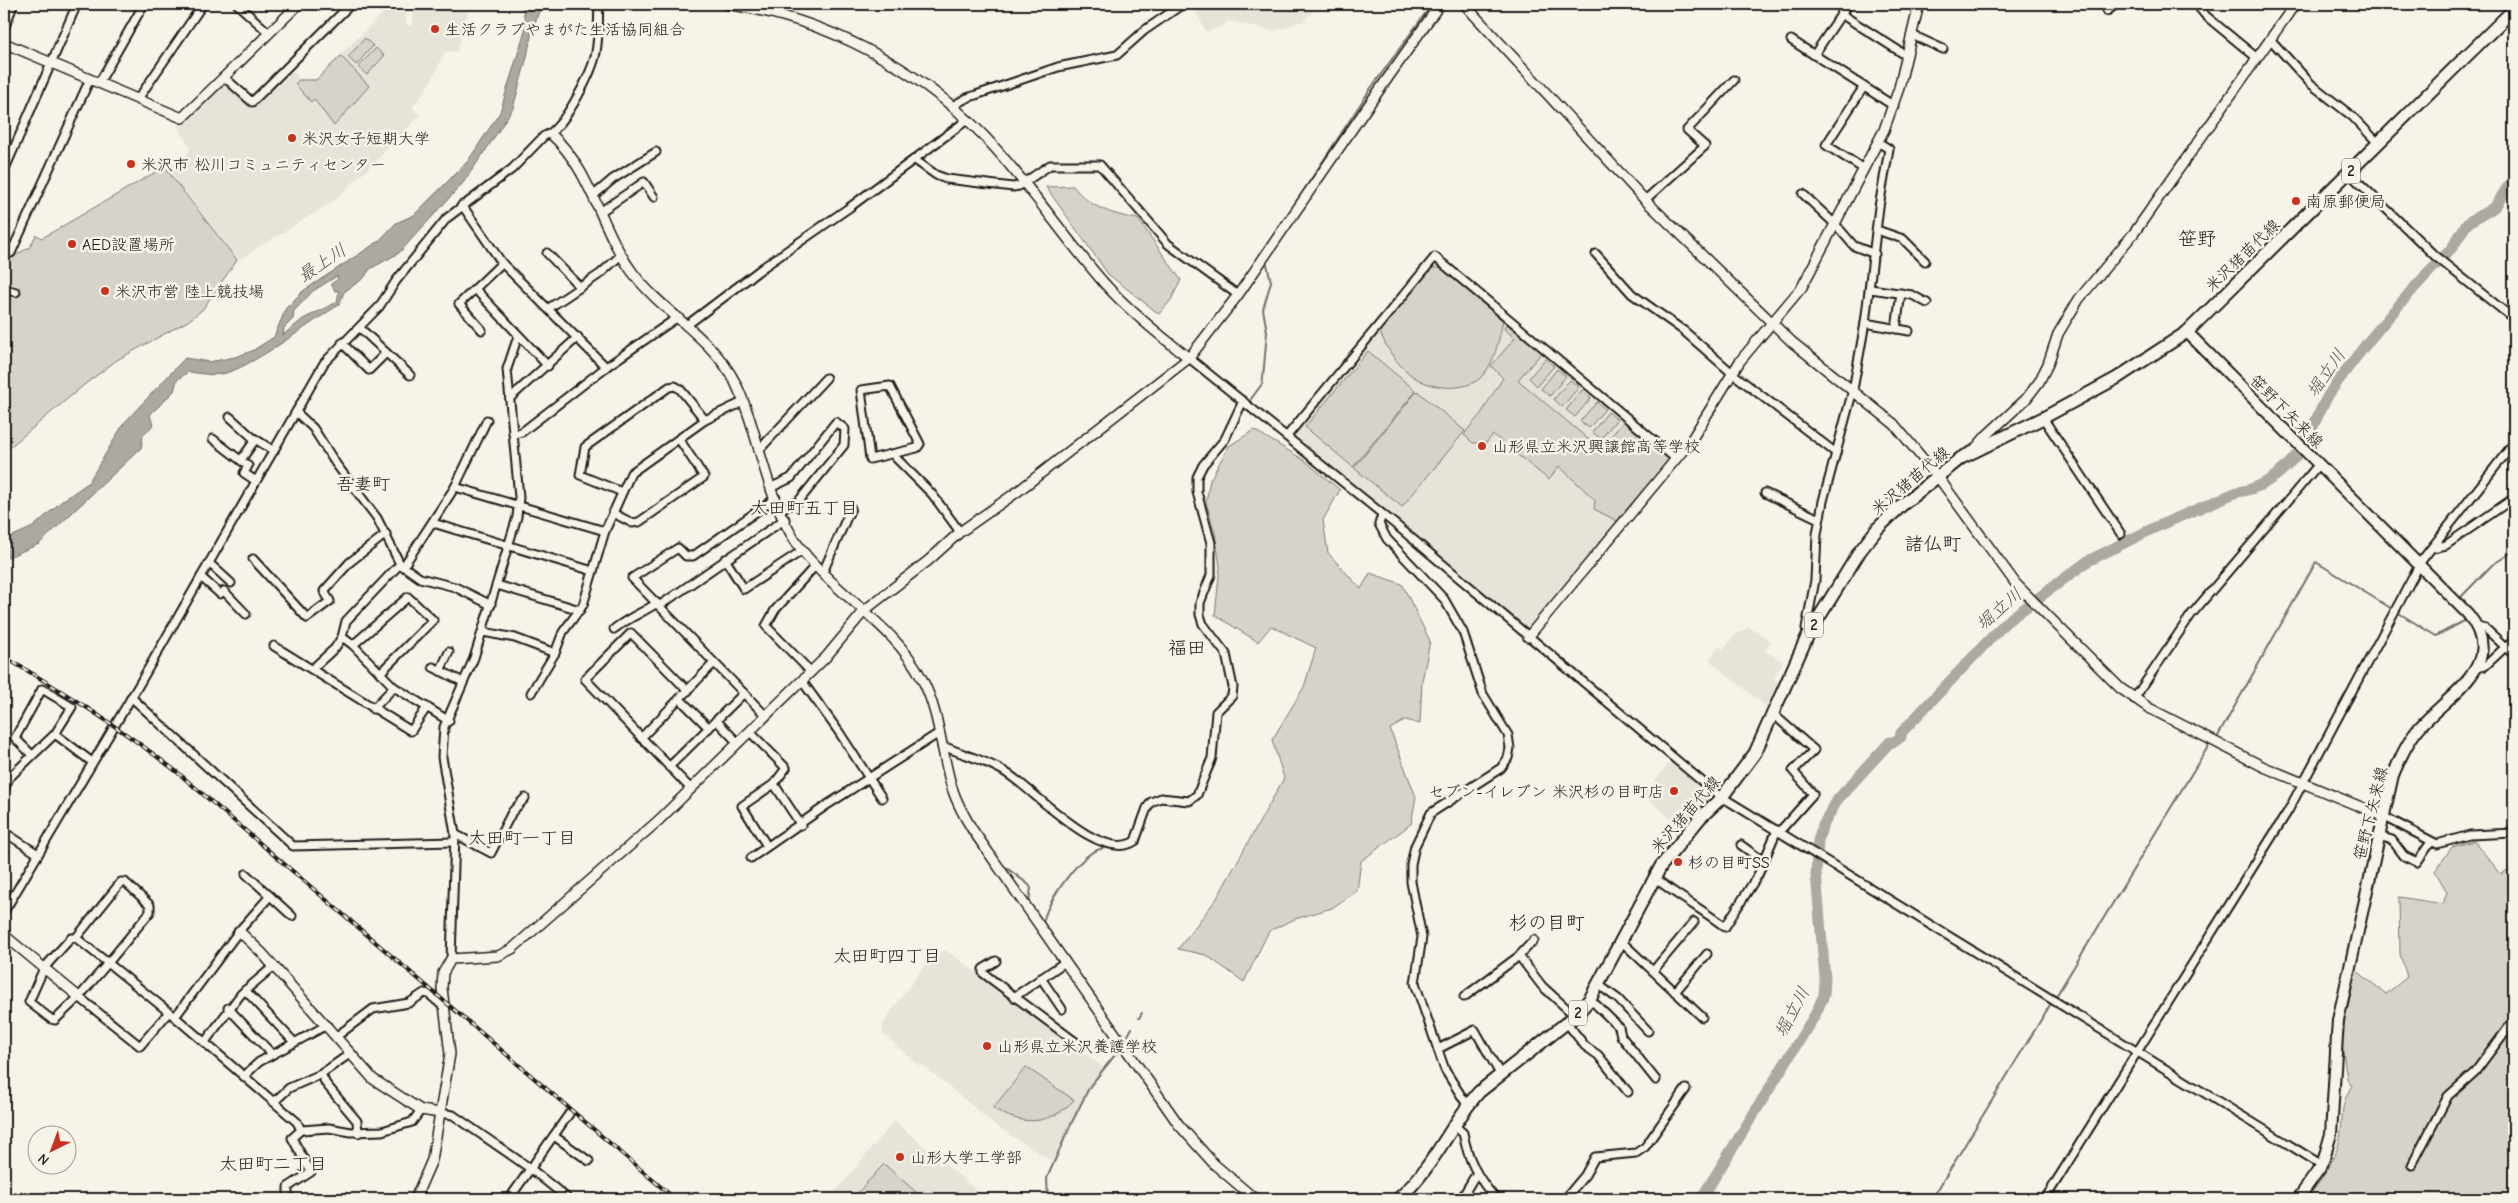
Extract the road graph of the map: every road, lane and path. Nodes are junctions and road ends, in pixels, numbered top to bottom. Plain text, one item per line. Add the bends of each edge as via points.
1 (12, 4) edge
2 (77, 4) edge
3 (144, 4) edge
4 (203, 4) edge
5 (237, 4) edge
6 (299, 4) edge
7 (351, 4) edge
8 (599, 4) edge
9 (726, 4) edge
10 (1183, 4) edge
11 (1440, 4) edge
12 (1464, 4) edge
13 (1848, 4) edge
14 (2117, 4) edge
15 (2196, 4) edge
16 (2295, 4) edge
17 (1917, 5) edge
18 (2514, 9) edge
19 (2107, 11) dead end
20 (1841, 14) junction
21 (4, 25) edge
22 (269, 33) junction
23 (1912, 35) junction
24 (2270, 39) junction
25 (1791, 40) dead end
26 (4, 43) edge
27 (1943, 49) dead end
28 (1814, 55) junction
29 (1907, 56) junction
30 (2257, 58) junction
31 (51, 64) junction
32 (224, 77) junction
33 (90, 79) junction
34 (1734, 80) dead end
35 (99, 83) junction
36 (1864, 88) junction
37 (138, 100) junction
38 (952, 106) junction
39 (1894, 106) junction
40 (967, 120) junction
41 (551, 134) junction
42 (1878, 142) junction
43 (2379, 144) junction
44 (656, 152) dead end
45 (915, 160) junction
46 (1864, 169) junction
47 (4, 171) edge
48 (2349, 173) junction
49 (1024, 183) junction
50 (1803, 194) dead end
51 (593, 196) junction
52 (654, 197) dead end
53 (1645, 200) junction
54 (462, 205) junction
55 (600, 212) junction
56 (1836, 224) junction
57 (1877, 230) junction
58 (4, 253) edge
59 (547, 254) dead end
60 (1596, 254) dead end
61 (1875, 254) junction
62 (621, 255) junction
63 (1925, 261) dead end
64 (502, 263) junction
65 (580, 287) junction
66 (476, 288) junction
67 (4, 289) edge
68 (1871, 289) junction
69 (16, 292) dead end
70 (1901, 293) junction
71 (1238, 295) junction
72 (1927, 303) dead end
73 (549, 308) junction
74 (678, 317) junction
75 (2514, 319) edge
76 (1773, 323) junction
77 (1865, 324) junction
78 (687, 325) junction
79 (360, 328) junction
80 (1896, 329) junction
81 (482, 330) dead end
82 (1909, 331) dead end
83 (2187, 332) junction
84 (518, 336) junction
85 (578, 337) junction
86 (342, 343) junction
87 (386, 352) junction
88 (1189, 358) junction
89 (548, 366) junction
90 (606, 367) junction
91 (1732, 373) junction
92 (410, 375) dead end
93 (826, 378) dead end
94 (1853, 390) junction
95 (510, 398) junction
96 (1244, 401) junction
97 (743, 402) junction
98 (296, 412) junction
99 (230, 417) dead end
100 (2043, 418) junction
101 (487, 420) dead end
102 (705, 420) junction
103 (514, 434) junction
104 (1287, 436) junction
105 (213, 439) dead end
106 (678, 439) junction
107 (254, 440) junction
108 (2514, 444) edge
109 (1976, 449) junction
110 (759, 450) junction
111 (274, 451) junction
112 (1836, 453) junction
113 (895, 454) junction
114 (1676, 459) junction
115 (241, 460) junction
116 (2319, 464) junction
117 (1938, 477) junction
118 (256, 481) junction
119 (455, 487) junction
120 (772, 487) junction
121 (622, 492) junction
122 (1765, 493) dead end
123 (776, 498) junction
124 (2514, 498) edge
125 (519, 506) junction
126 (851, 508) dead end
127 (780, 509) junction
128 (613, 513) junction
129 (1382, 515) junction
130 (784, 519) junction
131 (1819, 519) junction
132 (433, 523) junction
133 (605, 531) junction
134 (960, 532) junction
135 (386, 534) junction
136 (2121, 534) dead end
137 (508, 546) junction
138 (2432, 548) junction
139 (803, 550) junction
140 (253, 559) dead end
141 (725, 559) junction
142 (209, 563) junction
143 (816, 565) junction
144 (2419, 565) junction
145 (402, 566) junction
146 (593, 571) junction
147 (823, 572) junction
148 (201, 577) junction
149 (231, 583) dead end
150 (497, 585) junction
151 (658, 604) junction
152 (491, 605) junction
153 (580, 610) junction
154 (865, 610) junction
155 (246, 614) dead end
156 (2477, 627) junction
157 (614, 629) dead end
158 (483, 632) junction
159 (1808, 635) junction
160 (342, 637) junction
161 (1528, 637) junction
162 (2514, 639) edge
163 (353, 645) junction
164 (274, 646) dead end
165 (2505, 646) junction
166 (449, 652) dead end
167 (555, 653) junction
168 (2514, 655) edge
169 (714, 663) junction
170 (2477, 668) junction
171 (312, 670) junction
172 (811, 672) junction
173 (380, 673) junction
174 (802, 681) junction
175 (464, 682) junction
176 (394, 687) junction
177 (688, 691) junction
178 (530, 693) dead end
179 (744, 693) junction
180 (131, 696) junction
181 (680, 699) junction
182 (2134, 700) junction
183 (427, 707) junction
184 (373, 709) junction
185 (1774, 714) junction
186 (766, 716) junction
187 (716, 720) junction
188 (449, 721) junction
189 (709, 728) junction
190 (750, 732) junction
191 (939, 733) junction
192 (55, 734) junction
193 (641, 738) junction
194 (738, 743) junction
195 (942, 748) junction
196 (32, 755) junction
197 (92, 762) junction
198 (669, 767) junction
199 (869, 779) junction
200 (774, 784) junction
201 (2302, 784) junction
202 (691, 789) junction
203 (4, 790) edge
204 (1722, 797) junction
205 (525, 798) dead end
206 (882, 798) dead end
207 (2383, 816) junction
208 (801, 825) junction
209 (1778, 831) junction
210 (4, 832) edge
211 (2514, 833) edge
212 (455, 834) junction
213 (2379, 836) junction
214 (454, 842) junction
215 (2431, 842) junction
216 (1741, 845) dead end
217 (767, 846) junction
218 (38, 854) junction
219 (751, 858) dead end
220 (1763, 861) junction
221 (246, 874) dead end
222 (1655, 878) junction
223 (270, 896) junction
224 (4, 912) edge
225 (292, 916) dead end
226 (1694, 922) dead end
227 (239, 931) junction
228 (4, 935) edge
229 (76, 938) junction
230 (1534, 940) dead end
231 (1622, 942) junction
232 (1707, 954) dead end
233 (1518, 956) junction
234 (451, 959) junction
235 (996, 961) dead end
236 (1065, 962) junction
237 (108, 963) junction
238 (274, 966) junction
239 (44, 968) junction
240 (1653, 971) junction
241 (1041, 978) junction
242 (1599, 985) junction
243 (245, 990) junction
244 (1675, 992) junction
245 (1014, 996) junction
246 (1464, 997) dead end
247 (79, 998) junction
248 (1590, 999) junction
249 (228, 1008) junction
250 (445, 1008) junction
251 (1062, 1009) dead end
252 (168, 1012) junction
253 (175, 1017) junction
254 (1702, 1017) dead end
255 (1571, 1020) junction
256 (2514, 1020) edge
257 (327, 1025) junction
258 (1648, 1031) dead end
259 (337, 1036) junction
260 (204, 1042) junction
261 (294, 1042) junction
262 (1081, 1046) dead end
263 (1438, 1049) junction
264 (2136, 1050) junction
265 (351, 1053) junction
266 (272, 1054) junction
267 (321, 1074) junction
268 (1500, 1074) junction
269 (244, 1076) junction
270 (1656, 1080) dead end
271 (1686, 1089) dead end
272 (1628, 1092) dead end
273 (274, 1102) junction
274 (1468, 1105) junction
275 (421, 1110) junction
276 (440, 1114) junction
277 (569, 1114) dead end
278 (1455, 1126) junction
279 (301, 1130) junction
280 (358, 1132) junction
281 (554, 1136) junction
282 (589, 1161) dead end
283 (2322, 1164) junction
284 (2412, 1164) dead end
285 (531, 1169) junction
286 (1476, 1174) junction
287 (567, 1198) dead end
288 (291, 1199) edge
289 (415, 1199) edge
290 (510, 1199) edge
291 (1255, 1199) edge
292 (1398, 1199) edge
293 (1461, 1199) edge
294 (1496, 1199) edge
295 (1565, 1199) edge
296 (2045, 1199) edge
297 (2298, 1199) edge

1 - 21 main road
2 - 31 street
3 - 35 street
4 - 37 street
5 - 22 street
6 - 22 street
7 - 32 street via 252,102
8 - 41 street via 592,64 570,108
9 - 38 street via 786,16 841,37 888,61
10 - 38 street via 1145,30 1117,55 1058,67
11 - 71 street
12 - 53 street
13 - 20 street
14 - 19 street
15 - 30 street
16 - 24 street
17 - 23 street
18 - 43 main road, 米沢猪苗代線 / 2
20 - 28 street
20 - 29 street
22 - 32 street
23 - 27 street
23 - 29 street
24 - 30 street
24 - 43 street via 2311,84 2353,117
25 - 28 street
26 - 31 street
28 - 36 street
29 - 39 street
30 - 109 street via 2134,233 2079,299 2058,334 2039,382
31 - 33 street
31 - 47 street
32 - 37 street via 182,118
33 - 35 street
33 - 58 street via 11,253
34 - 53 street via 1687,130 1705,146
35 - 37 street
36 - 39 street
36 - 46 street via 1826,145
38 - 40 street
39 - 42 street
40 - 45 street
40 - 49 street
41 - 51 street via 577,163
41 - 54 street via 544,136 512,169
42 - 46 street
42 - 57 street via 1890,149
43 - 48 main road, 米沢猪苗代線 / 2
44 - 51 street via 613,178
45 - 49 street via 947,179 1013,187
45 - 78 street via 764,266
46 - 56 street
48 - 75 street via 2444,264
48 - 83 main road, 米沢猪苗代線 / 2
49 - 71 street via 1050,165 1100,165 1168,244
49 - 88 street via 1118,297
50 - 56 street
51 - 55 street
52 - 55 street via 644,182
53 - 76 street
54 - 64 street
54 - 79 street via 432,235
55 - 62 street
56 - 61 street via 1854,246
56 - 76 street via 1802,287
57 - 61 street
57 - 63 street via 1903,240
59 - 65 street
60 - 91 street via 1632,294
61 - 68 street
62 - 65 street
62 - 74 street via 648,290
64 - 66 street
64 - 73 street
65 - 73 street
66 - 81 street via 458,304
66 - 84 street
67 - 69 street
68 - 70 street
68 - 77 street
70 - 72 street
70 - 80 street
71 - 88 street
73 - 85 street
74 - 78 street
74 - 90 street
76 - 91 street
76 - 94 street
77 - 80 street
77 - 94 street
78 - 97 street via 725,365
79 - 86 street
79 - 87 street
80 - 82 street
83 - 100 main road, 米沢猪苗代線 / 2 via 2117,378
83 - 116 main road, 笹野下矢来線
84 - 89 street
84 - 95 street via 507,369
85 - 89 street
85 - 90 street
86 - 87 street via 369,370
86 - 98 street via 324,362
87 - 92 street
88 - 96 street
88 - 134 street via 1024,487
89 - 95 street
90 - 103 street via 522,432
91 - 112 street
91 - 114 street
93 - 110 street
94 - 112 street
94 - 117 street via 1894,424
95 - 103 street
96 - 104 street
96 - 195 street via 1226,439 1197,477 1197,492 1211,543 1211,575 1200,603 1200,615 1226,654 1234,692 1214,716 1212,758 1197,795 1189,800 1161,798 1152,802 1135,840 1127,844 1111,843 1080,831 1008,774
97 - 102 street
97 - 110 street
98 - 111 street
98 - 135 street via 313,428
99 - 107 street
100 - 109 main road, 米沢猪苗代線 / 2
100 - 136 street
101 - 119 street
102 - 106 street
102 - 121 street via 680,389 669,387 585,447 580,475
103 - 125 street
104 - 114 street via 1435,257
104 - 129 street
105 - 115 street
106 - 121 street via 630,473
106 - 128 street via 704,477 639,522 632,523
107 - 111 street
107 - 115 street
108 - 138 street
109 - 117 main road, 米沢猪苗代線 / 2
110 - 120 street
111 - 118 street
112 - 131 street
113 - 113 street via 870,459 861,390 890,386 920,444 917,448
113 - 134 street via 932,494
114 - 161 street
115 - 118 street via 248,466 244,472
116 - 144 main road, 笹野下矢来線
116 - 182 street via 2191,615
117 - 159 main road, 米沢猪苗代線 / 2 via 1878,528
117 - 182 street via 2029,598
118 - 142 street
119 - 125 street
119 - 132 street
120 - 123 street
120 - 127 street via 792,478 836,422 845,429 844,445 798,502
121 - 128 street
122 - 131 street
123 - 127 street
123 - 151 street via 692,556 686,556 678,548 632,578
124 - 138 street via 2446,545
125 - 133 street
125 - 137 street
126 - 147 street
127 - 130 street
128 - 133 street
129 - 161 street
129 - 263 street via 1380,524 1387,539 1444,598 1463,632 1482,694 1501,721 1510,748 1508,758 1500,768 1431,813 1415,846 1411,882 1422,937 1415,984
130 - 139 street
130 - 141 street
131 - 159 street via 1815,580 1806,628
132 - 137 street
132 - 145 street
133 - 146 street
134 - 154 street via 930,560
135 - 140 street via 350,562 324,591 330,600 307,618
135 - 145 street
137 - 146 street
137 - 150 street
138 - 144 street
139 - 141 street via 744,589
139 - 143 street
141 - 151 street
142 - 148 street
142 - 149 street
143 - 147 street
143 - 172 street via 775,610 766,626
144 - 156 main road, 笹野下矢来線
144 - 201 street
145 - 152 street via 420,578 455,587
145 - 160 street via 346,621
146 - 153 street
147 - 154 street
148 - 155 street
148 - 180 street
150 - 152 street
150 - 153 street
151 - 157 street via 631,616
151 - 169 street
152 - 158 street
153 - 167 street via 563,632
154 - 172 street
154 - 191 street via 899,643 915,667 932,703
156 - 165 street via 2486,629
156 - 170 main road, 笹野下矢来線 via 2482,652
158 - 167 street via 515,638
158 - 175 street
159 - 185 main road, 米沢猪苗代線 / 2
160 - 163 street
160 - 171 street
161 - 204 street
162 - 165 street
163 - 173 street
163 - 173 street via 408,597 433,620
164 - 171 street
165 - 168 street
165 - 170 street via 2485,666
166 - 175 street via 437,669
167 - 178 street
169 - 177 street
169 - 179 street
170 - 207 main road, 笹野下矢来線 via 2412,736 2393,775
171 - 184 street
172 - 174 street
173 - 176 street
174 - 186 street
174 - 199 street
175 - 188 street
176 - 183 street
176 - 184 street
177 - 181 street
177 - 193 street via 632,633 585,679
179 - 186 street
179 - 187 street
180 - 197 street
180 - 214 street via 293,846
181 - 189 street
181 - 193 street
182 - 201 street
183 - 184 street via 411,731
183 - 188 street
185 - 204 main road, 米沢猪苗代線 / 2 via 1755,753
185 - 209 street via 1814,750 1794,771 1813,794
186 - 190 street
187 - 189 street
187 - 194 street
188 - 212 street via 444,727 442,757
189 - 198 street
190 - 194 street
190 - 200 street via 786,768
191 - 195 street
191 - 199 street
192 - 196 street
192 - 196 street via 72,707 42,689 15,738
192 - 197 street
193 - 198 street
194 - 202 street
195 - 236 street via 960,809
196 - 203 street via 9,778
197 - 218 street
198 - 202 street
199 - 206 street
199 - 208 street
200 - 208 street
200 - 217 street via 742,806
201 - 207 street
201 - 264 street via 2214,930
202 - 234 street via 631,847 512,949 498,956
204 - 209 street
204 - 222 main road, 米沢猪苗代線 / 2 via 1671,853
205 - 212 street via 512,812 491,853
207 - 213 main road, 笹野下矢来線
207 - 215 street
208 - 217 street
209 - 220 street
209 - 264 street
210 - 218 street
211 - 215 street via 2470,835 2437,844
212 - 214 street
213 - 215 street via 2392,840 2404,856 2417,862
213 - 283 main road, 笹野下矢来線 via 2338,1020 2333,1124
214 - 234 street
216 - 220 street
217 - 219 street
218 - 224 street
220 - 222 street via 1758,876 1725,927
221 - 223 street
222 - 231 main road, 米沢猪苗代線 / 2
223 - 225 street
223 - 227 street
226 - 240 street
227 - 238 street
227 - 253 street
228 - 239 street
229 - 237 street
229 - 237 street via 121,882 125,882 150,906 150,912
229 - 239 street via 71,938
230 - 233 street
231 - 240 street
231 - 242 main road, 米沢猪苗代線 / 2
232 - 244 street
233 - 246 street
233 - 255 street
234 - 250 street via 442,980
235 - 245 street via 983,969 983,973
236 - 241 street
236 - 291 street via 1179,1125 1209,1159
237 - 247 street
237 - 252 street
238 - 243 street
238 - 257 street
239 - 247 street
239 - 247 street via 29,1002 55,1020
240 - 244 street
241 - 245 street
241 - 251 street
242 - 248 main road, 米沢猪苗代線 / 2
242 - 258 street via 1618,999
243 - 249 street
243 - 261 street
244 - 254 street
245 - 262 street
247 - 252 street via 140,1046
248 - 255 main road, 米沢猪苗代線 / 2
248 - 270 street via 1619,1027 1621,1036
249 - 260 street
249 - 266 street
250 - 259 street via 424,993 409,1003 373,1009
250 - 276 street via 450,1054
252 - 253 street
253 - 260 street
255 - 268 main road, 米沢猪苗代線 / 2
255 - 272 street via 1585,1046 1598,1055
256 - 284 street via 2474,1072 2448,1096
257 - 259 street
257 - 261 street
259 - 265 street
260 - 269 street
261 - 266 street
263 - 268 street via 1474,1030
263 - 274 street via 1445,1070
264 - 283 street
264 - 296 street
265 - 267 street
265 - 275 street via 374,1079
266 - 269 street
267 - 273 street via 289,1088
267 - 280 street via 358,1121
268 - 274 main road, 米沢猪苗代線 / 2
269 - 273 street
271 - 295 street via 1645,1147 1636,1153 1595,1157
273 - 279 street via 297,1122
274 - 278 main road, 米沢猪苗代線 / 2
275 - 276 street
275 - 280 street via 412,1122 400,1127
276 - 285 street via 453,1115
276 - 289 street via 432,1160
277 - 281 street
278 - 286 street via 1463,1133 1466,1152
278 - 292 main road, 米沢猪苗代線 / 2 via 1428,1168
279 - 280 street via 329,1128
279 - 288 street via 292,1138 311,1172 288,1187
281 - 282 street
281 - 285 street
283 - 297 main road, 笹野下矢来線
285 - 287 street
285 - 290 street
286 - 293 street
286 - 294 street

